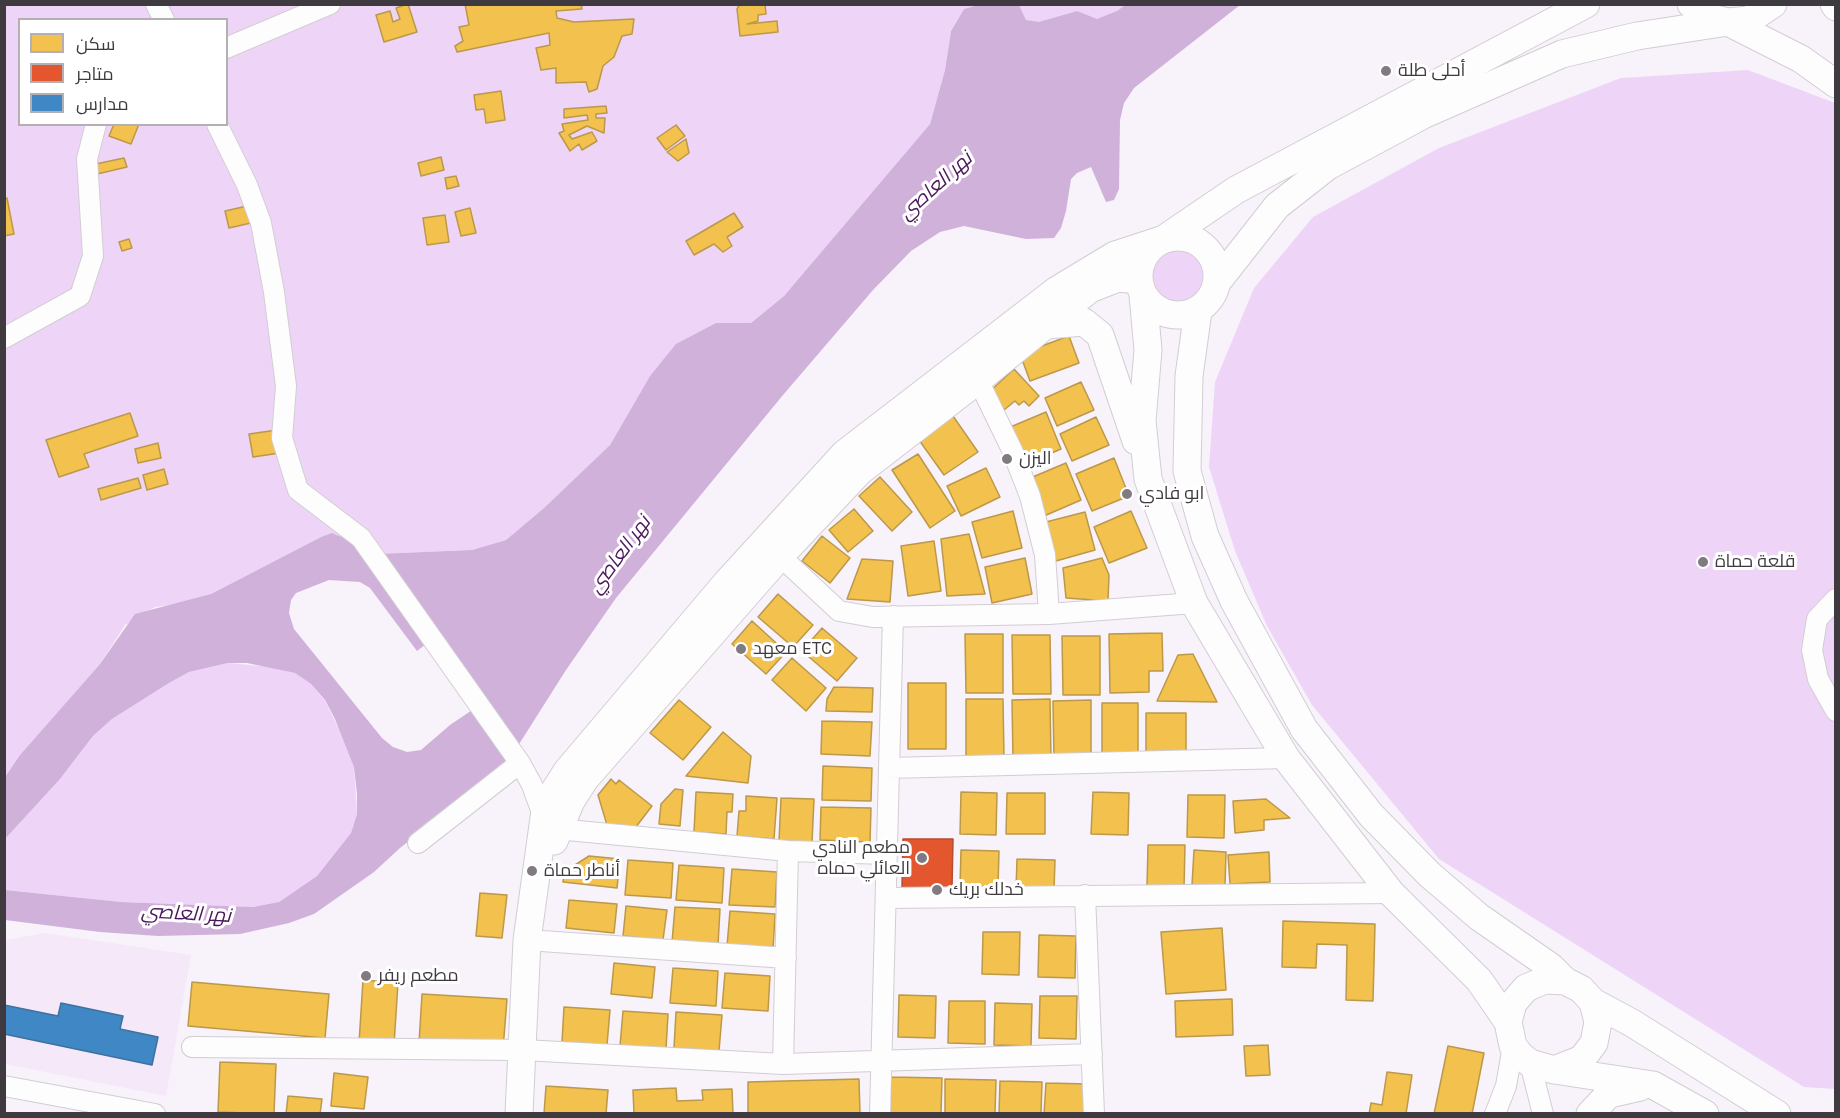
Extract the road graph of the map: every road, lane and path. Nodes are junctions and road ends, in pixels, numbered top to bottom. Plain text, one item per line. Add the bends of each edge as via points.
1 (156, 4) edge
2 (330, 4) edge
3 (1586, 4) edge
4 (1691, 4) edge
5 (1773, 4) edge
6 (163, 18) edge
7 (1728, 22) junction
8 (228, 47) edge
9 (1836, 84) edge
10 (95, 126) edge
11 (218, 126) edge
12 (1164, 239) junction
13 (1218, 281) junction
14 (1141, 287) junction
15 (1198, 311) junction
16 (1047, 325) junction
17 (4, 339) edge
18 (978, 380) junction
19 (1148, 478) junction
20 (780, 556) junction
21 (1836, 599) edge
22 (1194, 603) junction
23 (1049, 614) junction
24 (893, 616) junction
25 (1836, 711) edge
26 (1286, 758) junction
27 (520, 763) junction
28 (890, 768) junction
29 (550, 824) junction
30 (418, 843) dead end
31 (788, 851) junction
32 (887, 854) junction
33 (1391, 893) junction
34 (1085, 896) junction
35 (886, 898) junction
36 (534, 940) junction
37 (786, 958) junction
38 (1564, 981) junction
39 (1593, 1002) junction
40 (1594, 1043) junction
41 (192, 1047) dead end
42 (1526, 1050) junction
43 (528, 1051) junction
44 (1092, 1054) junction
45 (882, 1060) junction
46 (783, 1064) junction
47 (1591, 1075) junction
48 (1653, 1085) junction
49 (4, 1086) edge
50 (155, 1113) edge
51 (519, 1113) edge
52 (529, 1113) edge
53 (880, 1113) edge
54 (1094, 1113) edge
55 (1495, 1113) edge
56 (1543, 1113) edge
57 (1588, 1113) edge
58 (1705, 1113) edge
59 (1777, 1113) edge

1 - 6 street
2 - 8 street
3 - 12 main road via 1236,190
4 - 7 main road via 1708,17
5 - 7 main road via 1749,20
7 - 9 main road via 1801,59
7 - 13 main road via 1637,36 1562,54 1423,115 1328,166 1277,206
10 - 17 street via 87,159 93,256 80,296
11 - 27 street via 261,223 286,386 282,438 298,490 361,538
12 - 13 main road via 1184,237 1203,245 1217,267
12 - 14 main road via 1143,256
12 - 29 main road via 1115,255 1057,290 844,454 727,582 567,771 551,796
13 - 15 main road via 1211,298
14 - 15 main road via 1156,309 1173,315
14 - 16 main road via 1118,278 1090,289
14 - 19 main road via 1148,350 1142,421
15 - 38 main road via 1189,376 1186,471 1205,536 1234,601 1304,729 1371,816 1479,917 1551,967
16 - 18 main road
16 - 19 main road via 1084,322 1100,335
18 - 20 main road via 860,471
18 - 23 street via 1030,496 1045,555
19 - 22 main road
20 - 24 street via 839,610 873,617
20 - 29 main road
21 - 25 street via 1817,620 1812,650 1818,679
22 - 23 street
22 - 26 main road
23 - 24 street
24 - 28 street
26 - 28 street
26 - 33 main road
27 - 29 street
27 - 30 street
28 - 32 street
29 - 31 street
29 - 36 main road
31 - 32 street
31 - 37 street
32 - 35 street
33 - 34 street
33 - 42 main road via 1479,980
34 - 35 street
34 - 44 street
35 - 45 street
36 - 37 street
36 - 43 main road
37 - 46 street
38 - 39 main road via 1581,989
38 - 42 main road via 1545,980 1526,988 1513,1003
39 - 40 main road via 1598,1022
39 - 59 main road
40 - 42 main road via 1578,1062
40 - 47 main road
41 - 43 street
42 - 47 main road
42 - 55 street
42 - 56 street
43 - 46 street
43 - 51 main road
43 - 52 main road
44 - 45 street
44 - 54 street
45 - 46 street
45 - 53 street
47 - 48 main road
47 - 57 main road
48 - 57 main road via 1609,1094
48 - 58 main road
49 - 50 street

